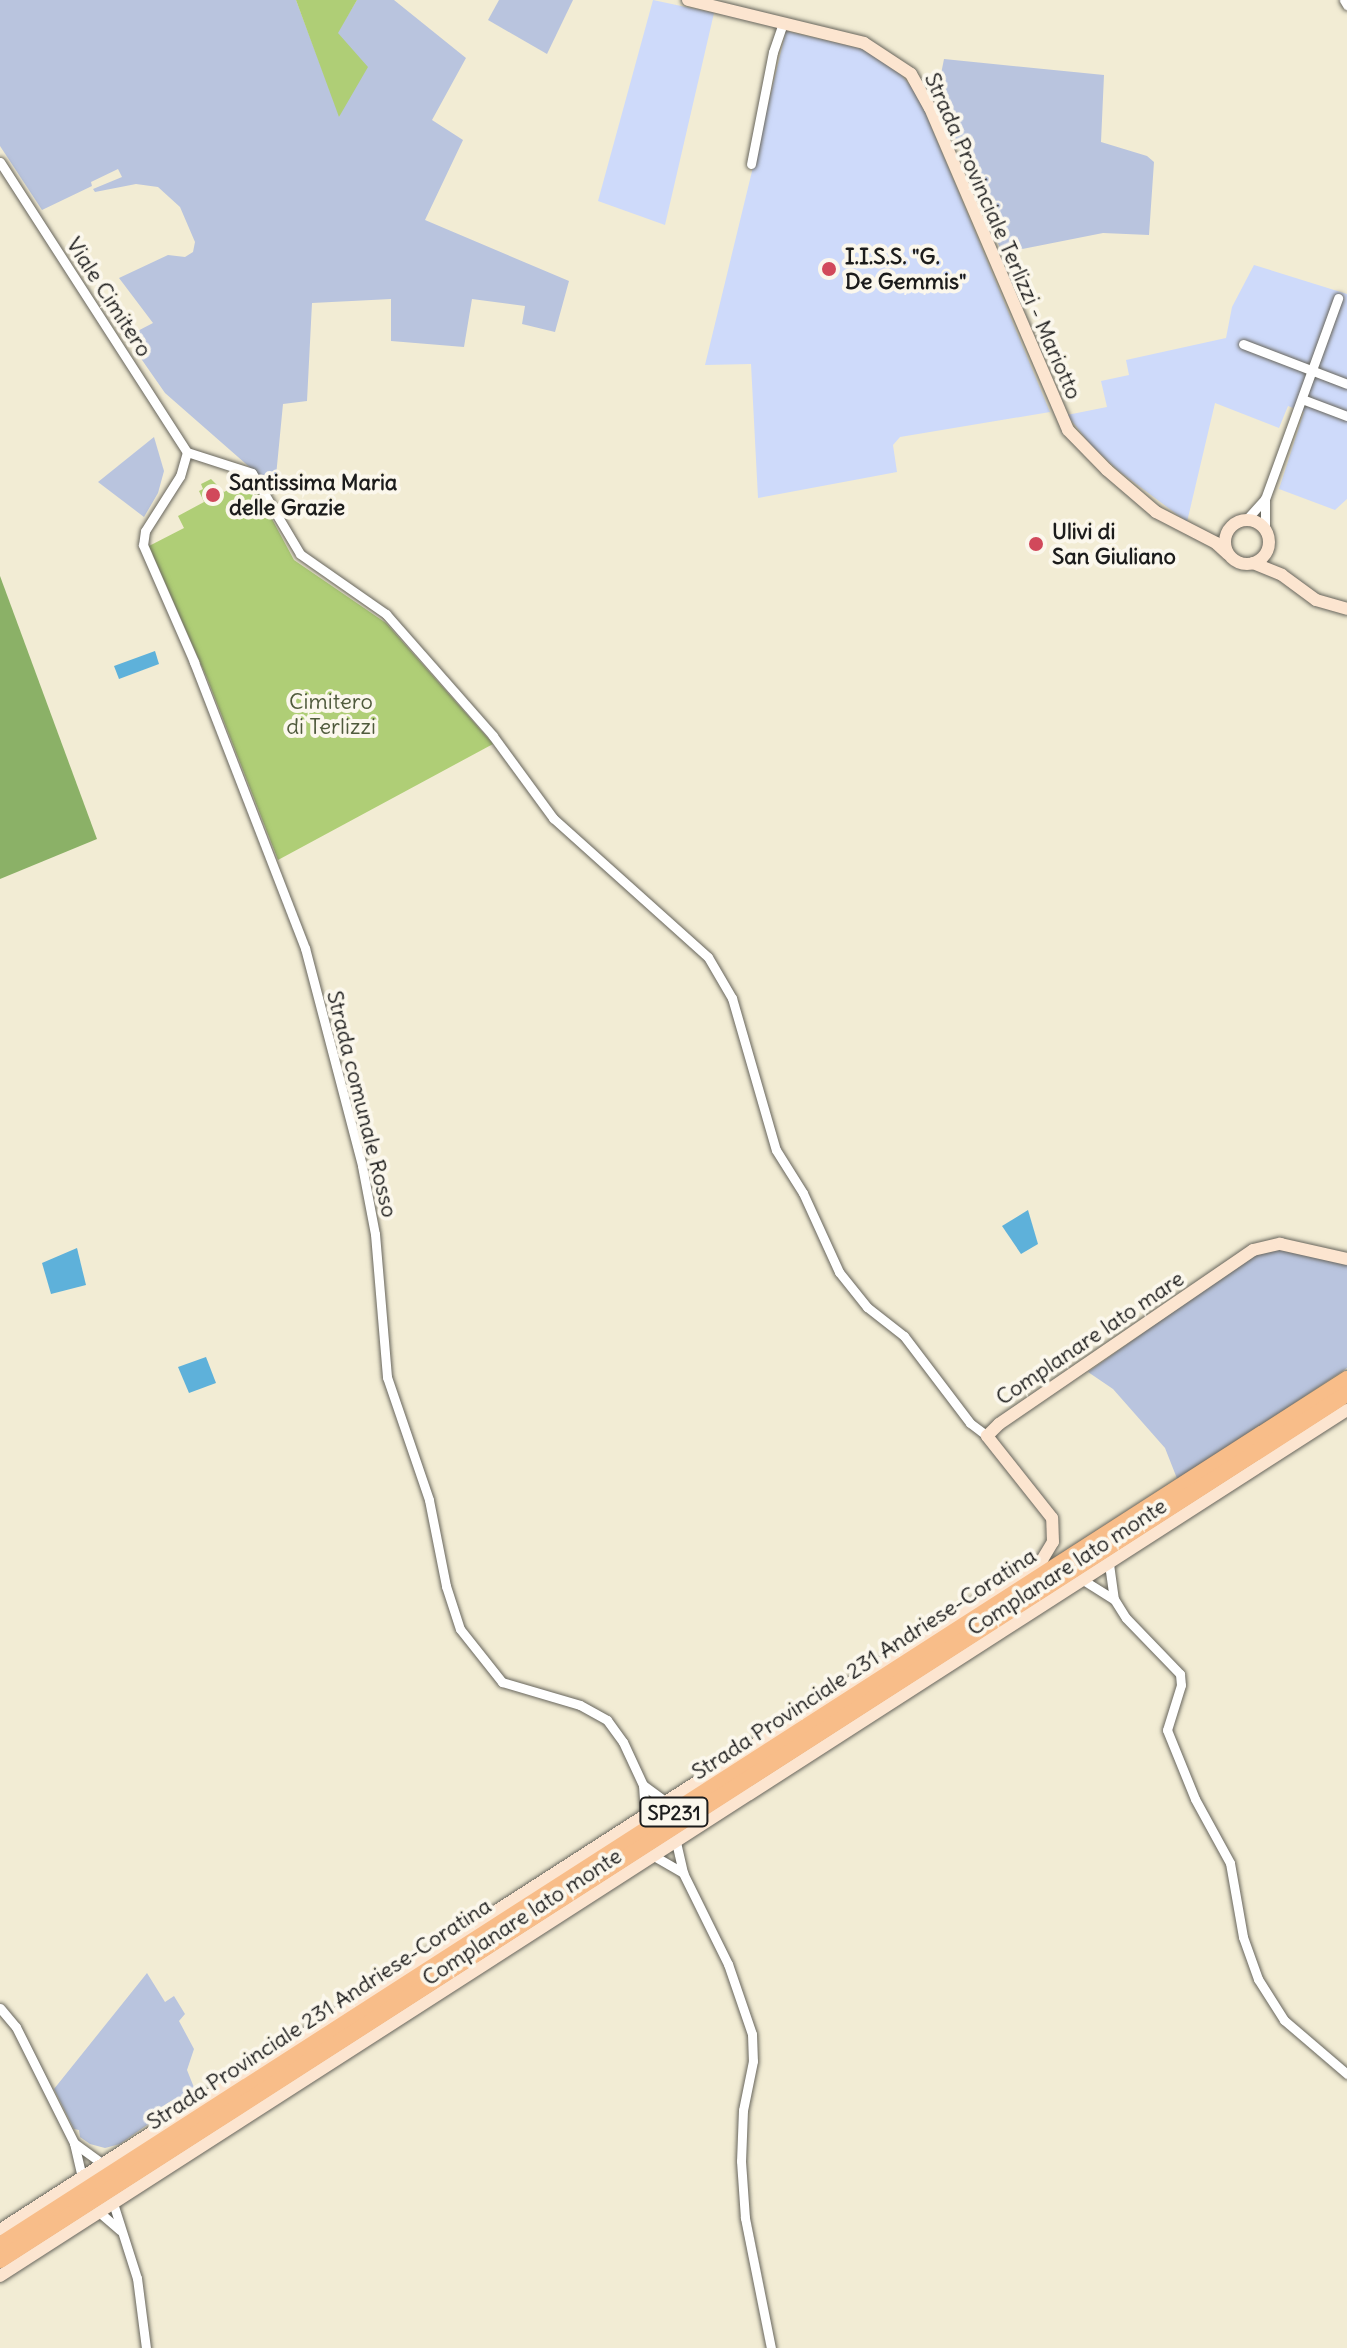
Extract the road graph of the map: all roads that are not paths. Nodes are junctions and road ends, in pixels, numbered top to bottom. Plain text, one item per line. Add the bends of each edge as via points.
1 (688, 0) edge
2 (783, 23) junction
3 (0, 162) edge
4 (751, 164) dead end
5 (1338, 298) dead end
6 (1243, 344) dead end
7 (1312, 370) junction
8 (1347, 384) edge
9 (1302, 399) junction
10 (1347, 416) edge
11 (187, 452) junction
12 (1265, 499) junction
13 (1245, 521) junction
14 (1230, 529) junction
15 (1265, 529) junction
16 (1201, 535) junction
17 (1268, 550) junction
18 (1228, 554) junction
19 (1253, 563) junction
20 (1282, 575) junction
21 (1347, 609) edge
22 (1347, 1259) edge
23 (1347, 1379) edge
24 (1347, 1394) edge
25 (1347, 1410) edge
26 (987, 1436) junction
27 (1109, 1564) junction
28 (1083, 1580) junction
29 (1114, 1599) junction
30 (643, 1785) junction
31 (666, 1802) junction
32 (645, 1816) junction
33 (676, 1842) junction
34 (654, 1856) junction
35 (683, 1873) junction
36 (0, 2008) edge
37 (1347, 2074) edge
38 (74, 2143) junction
39 (103, 2164) junction
40 (82, 2177) junction
41 (113, 2203) junction
42 (99, 2212) junction
43 (0, 2230) edge
44 (120, 2230) junction
45 (0, 2245) edge
46 (0, 2260) edge
47 (0, 2276) edge
48 (146, 2348) edge
49 (771, 2348) edge

1 - 2 street, Strada Provinciale Terlizzi - Mariotto
2 - 4 street
2 - 16 street, Strada Provinciale Terlizzi - Mariotto via 864,43 911,74 1068,430 1149,506
3 - 11 street, Viale Cimitero
5 - 7 street
6 - 7 street
7 - 8 street
7 - 9 street
9 - 10 street
9 - 12 street
11 - 26 street via 247,471 259,482 300,554 386,614 486,727 553,818 716,967 732,998 769,1133 839,1272 867,1307 904,1336 970,1423
11 - 30 street, Strada comunale Rosso via 180,476 145,531 143,545 305,948 375,1234 387,1377 429,1500 460,1629 502,1682 588,1707 607,1720
12 - 13 street
12 - 15 street
13 - 14 street
13 - 15 street
14 - 16 street
14 - 18 street via 1225,541
15 - 17 street, Strada Provinciale Terlizzi - Mariotto
16 - 18 street, Strada Provinciale Terlizzi - Mariotto
17 - 19 street
17 - 20 street, Strada Provinciale Terlizzi - Mariotto
18 - 19 street, Strada Provinciale Terlizzi - Mariotto via 1239,563
19 - 20 street, Strada Provinciale Terlizzi - Mariotto
20 - 21 street, Strada Provinciale Terlizzi - Mariotto via 1316,600
22 - 26 street, Complanare lato mare via 1280,1244 1253,1250
23 - 45 highway, Strada Provinciale 231 Andriese-Coratina / SP231
24 - 46 highway, Strada Provinciale 231 Andriese-Coratina / SP231
25 - 27 street, Complanare lato monte
26 - 31 street, Complanare lato mare via 1049,1512 1054,1536 1044,1558
27 - 28 street, Complanare lato monte
27 - 29 street
28 - 29 street
28 - 33 street, Complanare lato monte
29 - 37 street via 1137,1632 1180,1674 1167,1730 1195,1799 1227,1855 1243,1937 1265,1993 1284,2020
30 - 31 street, Strada comunale Rosso
30 - 32 street, Strada comunale Rosso
31 - 32 street, Complanare lato mare
32 - 39 street, Complanare lato mare
33 - 34 street, Complanare lato monte
33 - 35 street
34 - 35 street
34 - 41 street, Complanare lato monte
35 - 49 street via 728,1964 752,2034 741,2161 745,2218
36 - 38 street via 16,2027
38 - 39 street
38 - 40 street
39 - 40 street, Complanare lato mare
40 - 43 street, Complanare lato mare
41 - 42 street, Complanare lato monte
41 - 44 street
42 - 44 street
42 - 47 street, Complanare lato monte
44 - 48 street via 137,2278

